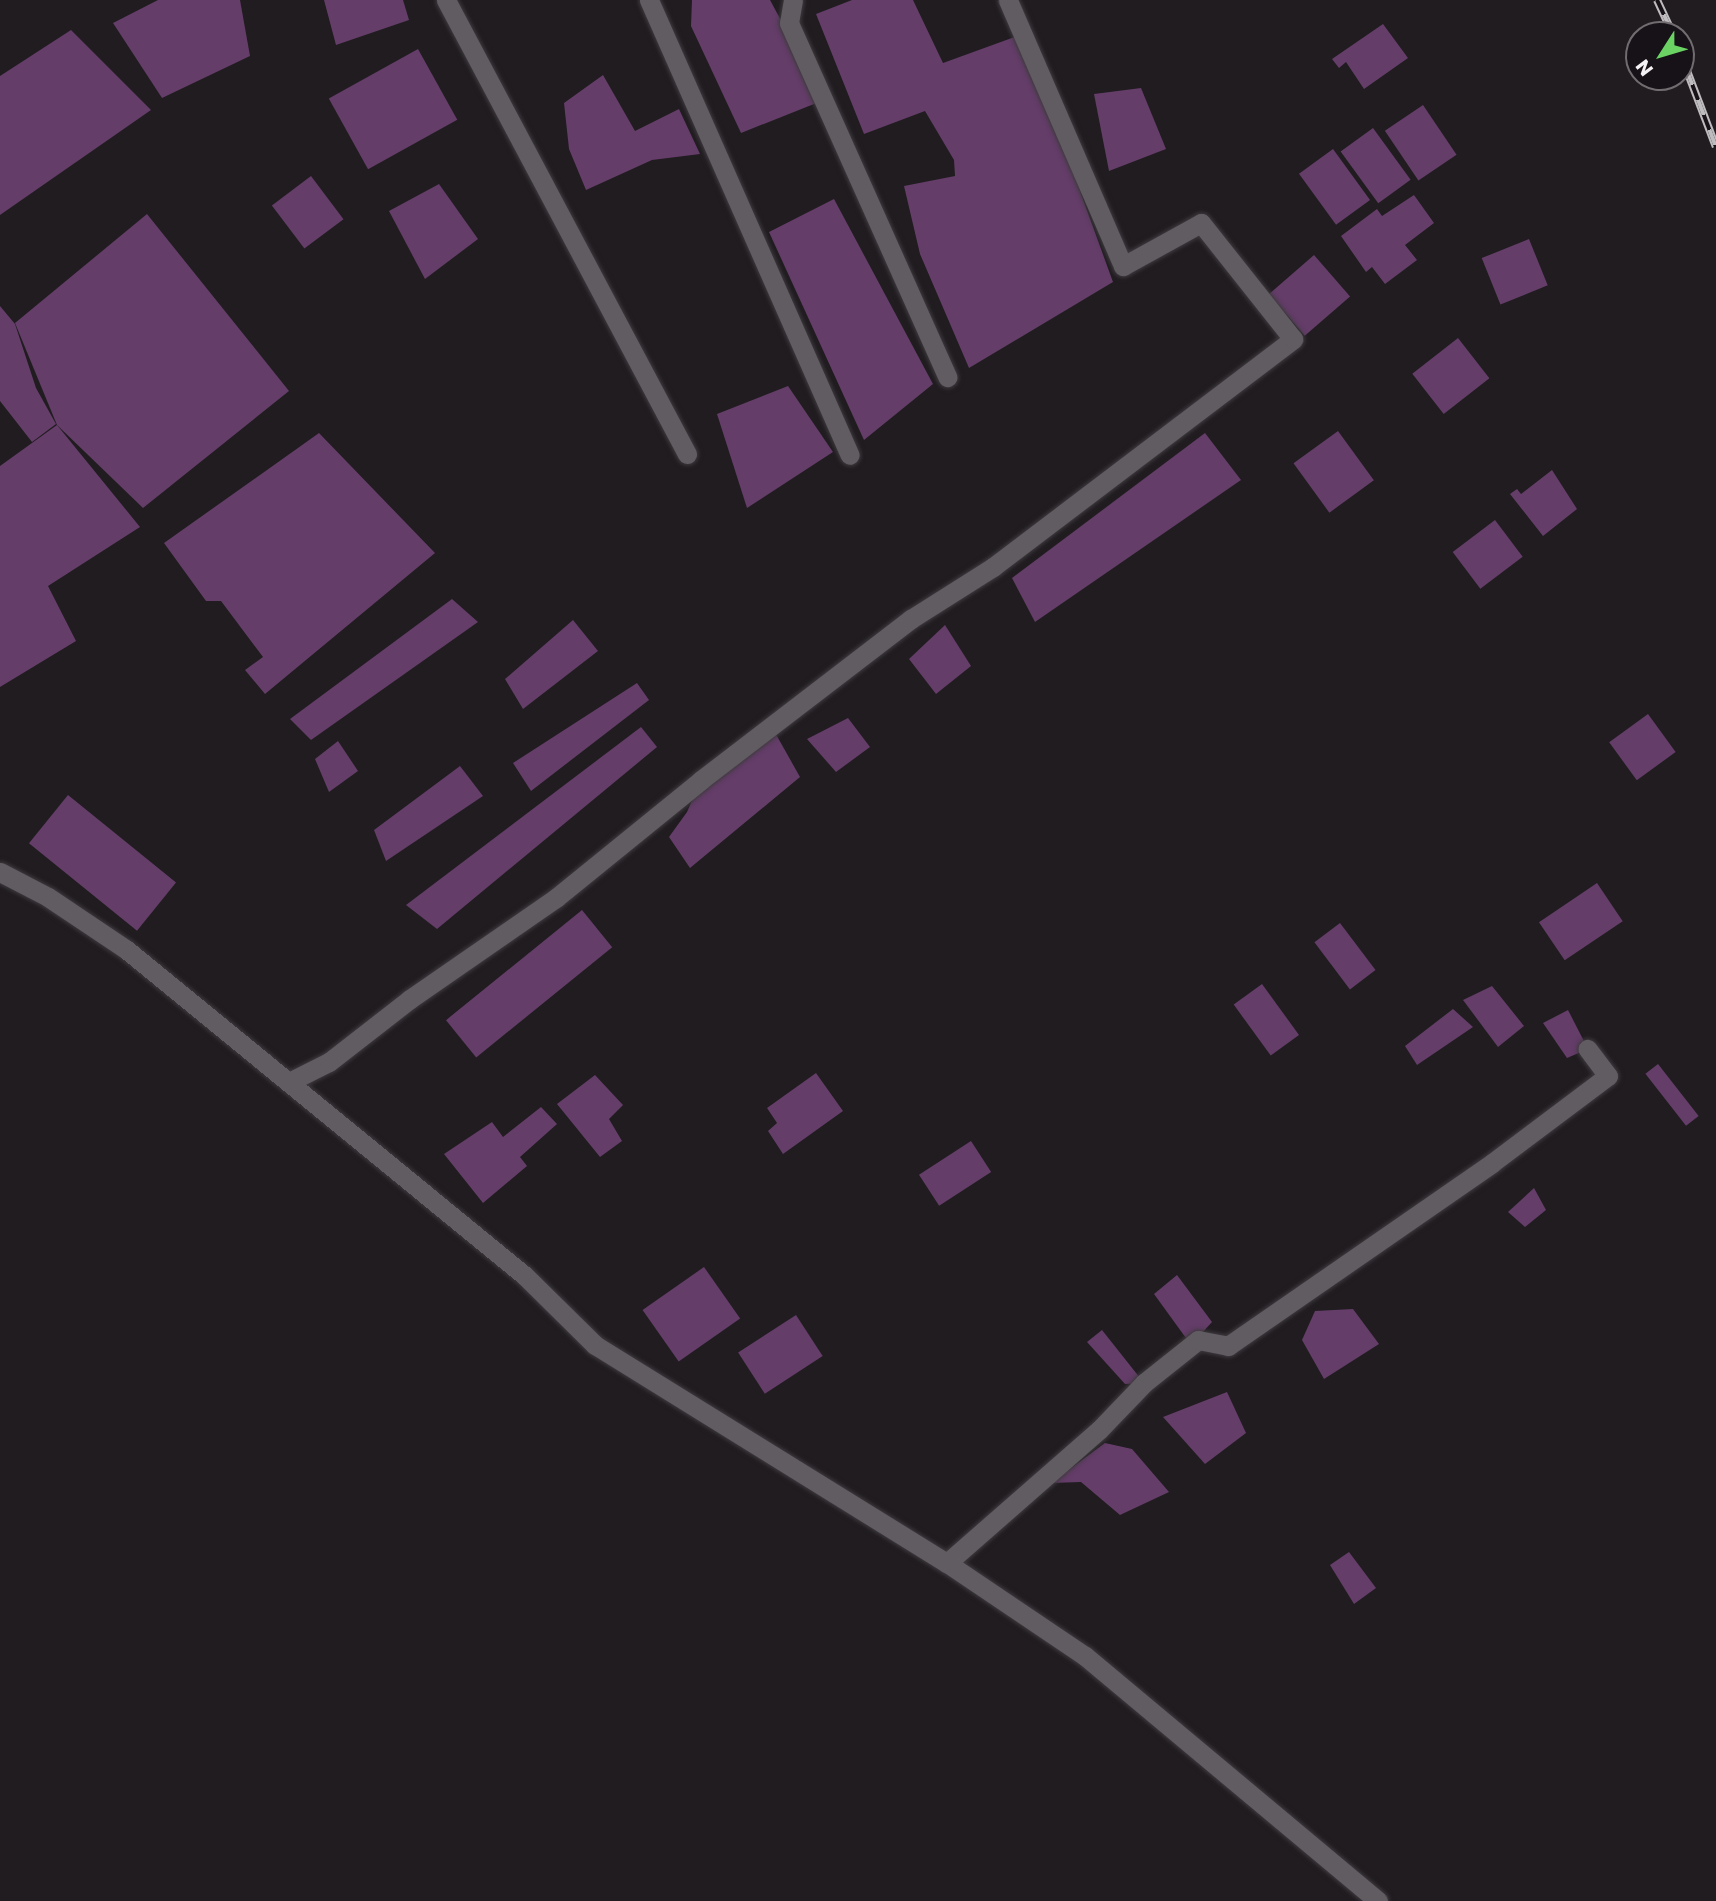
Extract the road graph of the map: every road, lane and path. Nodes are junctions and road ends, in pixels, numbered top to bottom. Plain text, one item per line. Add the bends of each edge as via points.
1 (446, 0) edge
2 (649, 0) edge
3 (793, 0) edge
4 (1008, 0) edge
5 (947, 377) dead end
6 (687, 454) dead end
7 (850, 455) dead end
8 (0, 872) edge
9 (1588, 1049) dead end
10 (289, 1082) junction
11 (947, 1563) junction
12 (1378, 1901) edge

1 - 6 street
2 - 7 street
3 - 5 street via 789,23
4 - 10 street via 1123,266 1201,223 1293,338 993,567 911,619 701,779 556,898 328,1062
8 - 10 street via 48,897 127,950
9 - 11 street via 1608,1076 1492,1163 1228,1346 1199,1340 1143,1382 1099,1430
10 - 11 street via 524,1275 596,1345
11 - 12 street via 1085,1656

